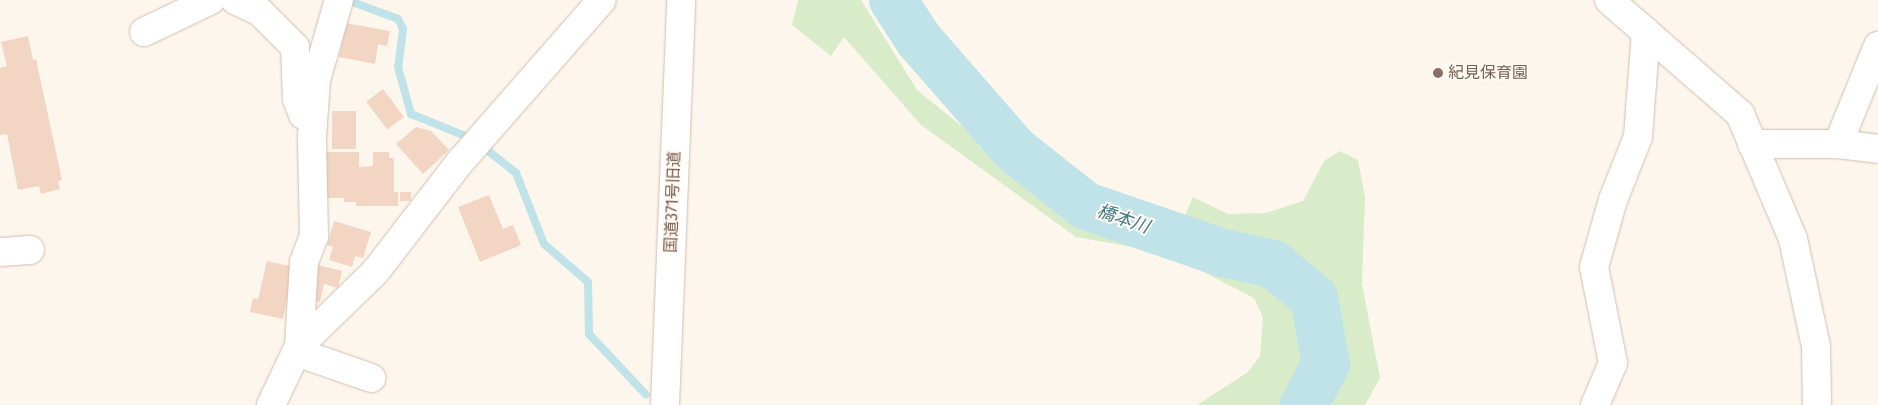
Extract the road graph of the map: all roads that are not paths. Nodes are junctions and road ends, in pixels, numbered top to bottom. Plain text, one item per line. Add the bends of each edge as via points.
1 (211, 0) edge
2 (236, 0) edge
3 (602, 0) edge
4 (681, 0) edge
5 (1609, 0) edge
6 (337, 5) edge
7 (1646, 31) junction
8 (144, 32) dead end
9 (1878, 46) edge
10 (312, 138) junction
11 (1752, 144) junction
12 (1858, 147) edge
13 (30, 250) dead end
14 (0, 252) edge
15 (299, 346) junction
16 (370, 378) dead end
17 (271, 405) edge
18 (665, 405) edge
19 (1595, 405) edge
20 (1817, 405) edge

1 - 8 street
2 - 10 street via 259,11 295,46 297,99
3 - 15 street via 460,162 376,271
4 - 18 street, 国道371号旧道
5 - 7 street
6 - 10 street via 316,80
7 - 11 street via 1740,114
7 - 19 street via 1638,137 1613,200 1594,268 1613,363
9 - 12 street
10 - 15 street via 314,236 304,262
11 - 12 street
11 - 20 street via 1793,239 1816,346
13 - 14 street
15 - 16 street via 311,357
15 - 17 street

